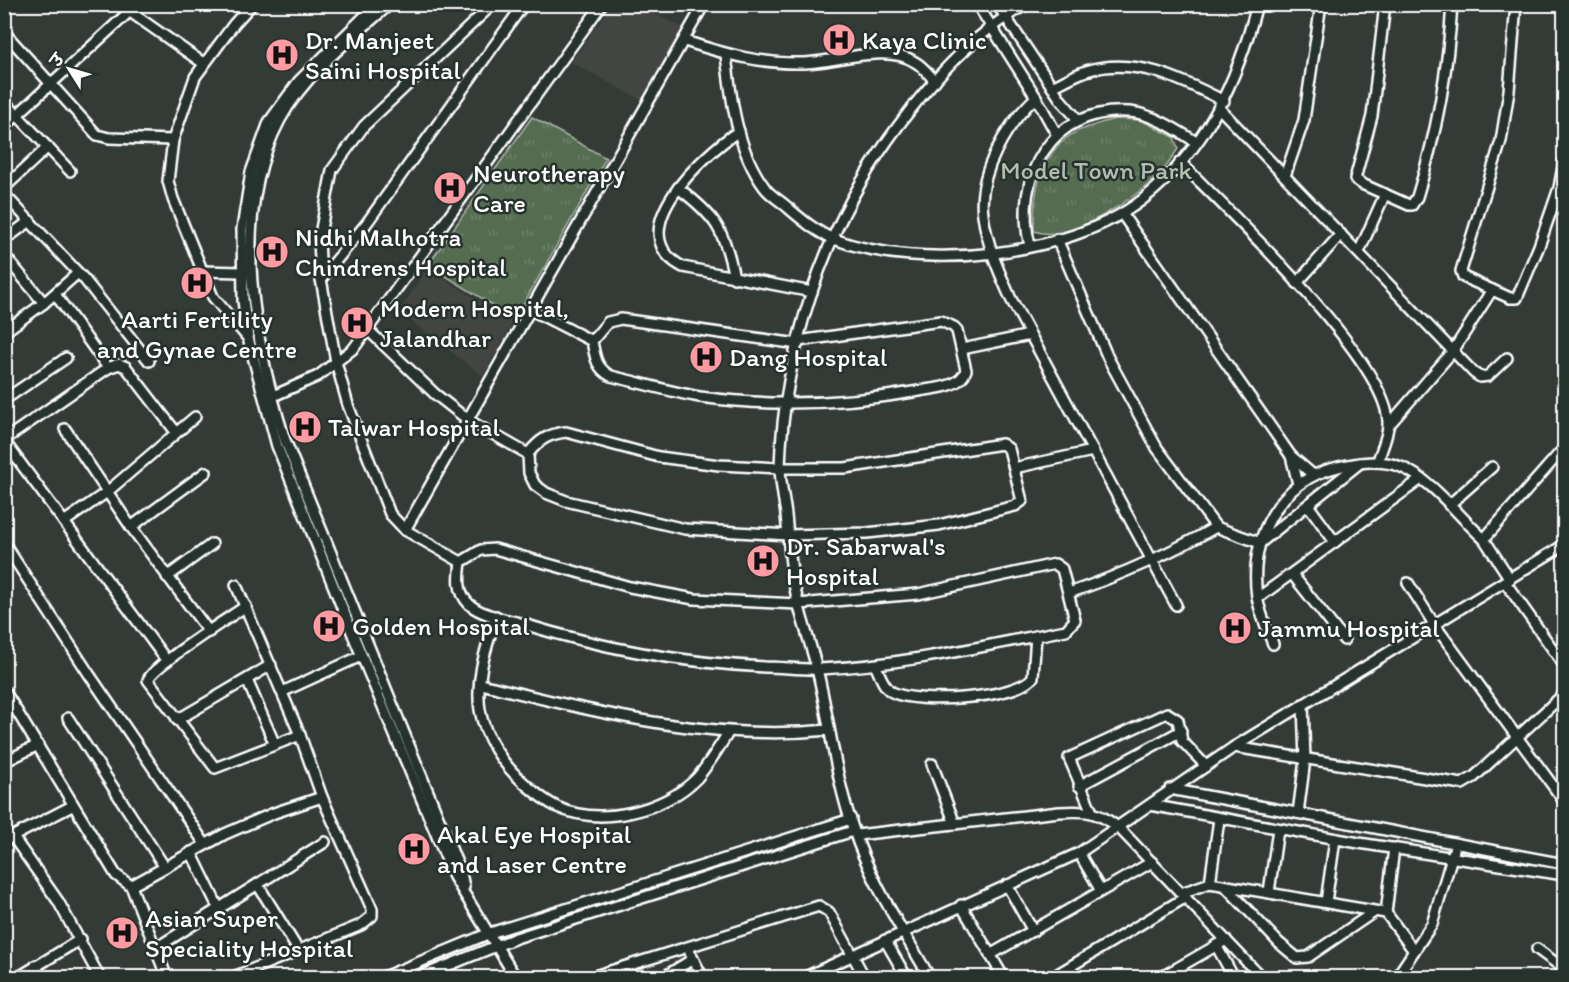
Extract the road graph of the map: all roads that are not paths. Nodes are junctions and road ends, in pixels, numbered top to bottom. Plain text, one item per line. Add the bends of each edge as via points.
1 (119, 4) edge
2 (252, 4) edge
3 (377, 4) edge
4 (390, 4) edge
5 (492, 4) edge
6 (524, 4) edge
7 (602, 4) edge
8 (704, 4) edge
9 (977, 4) edge
10 (997, 4) edge
11 (1027, 4) edge
12 (1257, 4) edge
13 (1321, 4) edge
14 (1385, 4) edge
15 (1452, 4) edge
16 (1516, 4) edge
17 (129, 12) junction
18 (1006, 18) junction
19 (991, 28) junction
20 (4, 32) edge
21 (685, 41) junction
22 (726, 55) junction
23 (203, 63) junction
24 (935, 81) junction
25 (53, 85) junction
26 (1052, 87) junction
27 (1036, 97) junction
28 (4, 101) edge
29 (1222, 105) junction
30 (18, 116) junction
31 (1079, 121) junction
32 (4, 127) edge
33 (739, 131) junction
34 (1057, 135) junction
35 (172, 140) junction
36 (1196, 142) junction
37 (48, 147) junction
38 (1564, 161) edge
39 (1180, 162) junction
40 (70, 171) dead end
41 (1286, 176) junction
42 (4, 188) edge
43 (678, 188) junction
44 (4, 194) edge
45 (1385, 194) junction
46 (1122, 214) junction
47 (30, 221) junction
48 (1341, 234) junction
49 (832, 239) junction
50 (1057, 239) junction
51 (4, 240) edge
52 (1030, 246) junction
53 (1359, 252) junction
54 (992, 253) junction
55 (4, 255) edge
56 (201, 271) junction
57 (242, 272) junction
58 (78, 273) junction
59 (734, 278) junction
60 (321, 279) junction
61 (1297, 283) junction
62 (1492, 290) junction
63 (812, 292) junction
64 (54, 294) junction
65 (44, 303) junction
66 (531, 310) junction
67 (367, 329) junction
68 (4, 332) edge
69 (1030, 335) junction
70 (248, 339) junction
71 (592, 341) junction
72 (798, 343) junction
73 (962, 349) junction
74 (1453, 351) junction
75 (66, 358) dead end
76 (1507, 358) dead end
77 (149, 361) dead end
78 (336, 362) junction
79 (108, 368) junction
80 (271, 397) junction
81 (4, 399) edge
82 (787, 404) junction
83 (195, 417) dead end
84 (468, 420) junction
85 (1389, 425) junction
86 (65, 429) dead end
87 (176, 432) junction
88 (4, 440) edge
89 (1564, 448) edge
90 (1093, 451) junction
91 (528, 454) junction
92 (1291, 456) junction
93 (1378, 461) junction
94 (1360, 463) junction
95 (1492, 467) dead end
96 (780, 468) junction
97 (1014, 468) junction
98 (206, 472) dead end
99 (1313, 475) junction
100 (1420, 479) junction
101 (1298, 484) junction
102 (107, 492) junction
103 (1308, 505) junction
104 (1449, 505) junction
105 (64, 522) junction
106 (131, 527) junction
107 (1216, 527) junction
108 (405, 530) junction
109 (788, 535) junction
110 (1484, 539) junction
111 (1335, 542) junction
112 (4, 543) edge
113 (1260, 543) junction
114 (212, 544) dead end
115 (1564, 544) edge
116 (1154, 559) junction
117 (461, 562) junction
118 (1292, 574) junction
119 (167, 577) junction
120 (1507, 581) junction
121 (1408, 583) dead end
122 (236, 585) dead end
123 (1069, 592) junction
124 (1258, 598) junction
125 (798, 604) junction
126 (1176, 605) dead end
127 (246, 606) junction
128 (496, 616) junction
129 (1434, 624) junction
130 (209, 632) junction
131 (1036, 636) junction
132 (1344, 640) dead end
133 (1274, 644) dead end
134 (361, 656) junction
135 (167, 662) junction
136 (271, 665) junction
137 (875, 665) junction
138 (1564, 665) edge
139 (817, 669) junction
140 (247, 680) junction
141 (481, 684) junction
142 (4, 690) edge
143 (282, 692) junction
144 (1564, 694) edge
145 (8, 701) edge
146 (1303, 704) junction
147 (68, 718) dead end
148 (177, 720) junction
149 (829, 730) junction
150 (1181, 731) junction
151 (728, 733) junction
152 (300, 735) junction
153 (1518, 737) junction
154 (38, 745) junction
155 (275, 745) junction
156 (1234, 747) junction
157 (1305, 760) junction
158 (4, 762) edge
159 (932, 764) dead end
160 (1206, 766) junction
161 (1079, 786) junction
162 (1170, 789) junction
163 (322, 798) junction
164 (1564, 801) edge
165 (1150, 805) junction
166 (72, 806) junction
167 (1092, 812) junction
168 (1298, 813) junction
169 (850, 819) junction
170 (1219, 819) junction
171 (955, 824) junction
172 (1119, 828) junction
173 (1278, 829) junction
174 (855, 833) junction
175 (9, 839) edge
176 (1335, 839) junction
177 (325, 842) dead end
178 (1455, 842) junction
179 (205, 844) junction
180 (1394, 848) junction
181 (191, 852) junction
182 (1079, 853) junction
183 (1453, 856) junction
184 (1152, 862) junction
185 (1564, 864) edge
186 (164, 866) junction
187 (1564, 875) edge
188 (1210, 883) junction
189 (258, 885) junction
190 (1007, 885) junction
191 (131, 886) junction
192 (1227, 888) junction
193 (464, 889) junction
194 (1101, 891) junction
195 (1269, 892) junction
196 (1183, 895) junction
197 (1326, 902) junction
198 (961, 905) junction
199 (219, 909) junction
200 (1374, 912) junction
201 (1386, 912) junction
202 (903, 931) junction
203 (1033, 931) junction
204 (490, 933) junction
205 (81, 939) junction
206 (885, 940) junction
207 (1226, 940) junction
208 (1216, 945) junction
209 (496, 946) junction
210 (156, 948) junction
211 (687, 948) junction
212 (1537, 949) dead end
213 (298, 950) junction
214 (1414, 951) junction
215 (852, 955) junction
216 (990, 955) junction
217 (693, 959) junction
218 (36, 965) junction
219 (1564, 969) edge
220 (1067, 973) edge
221 (614, 974) edge
222 (1171, 975) edge
223 (17, 978) edge
224 (41, 978) edge
225 (100, 978) edge
226 (167, 978) edge
227 (231, 978) edge
228 (381, 978) edge
229 (417, 978) edge
230 (516, 978) edge
231 (588, 978) edge
232 (662, 978) edge
233 (703, 978) edge
234 (803, 978) edge
235 (865, 978) edge
236 (907, 978) edge
237 (930, 978) edge
238 (1004, 978) edge
239 (1051, 978) edge
240 (1160, 978) edge
241 (1234, 978) edge
242 (1262, 978) edge
243 (1396, 978) edge

1 - 17 street
2 - 23 street
3 - 57 street via 298,81 269,122 251,172 242,229
4 - 80 street via 306,84 281,119 267,149 254,207 252,264 255,321
5 - 60 street via 345,148 332,170 326,194 319,240
6 - 60 street via 366,224
7 - 67 street
8 - 21 street
9 - 19 street
10 - 18 street
11 - 18 street
12 - 29 street via 1233,83
13 - 41 street via 1305,120
14 - 45 street via 1372,116 1355,179
15 - 45 street via 1445,88 1417,197 1409,205
16 - 62 street via 1501,141 1461,271 1463,278
17 - 23 street
17 - 25 street
18 - 19 street
18 - 26 street
19 - 24 street
19 - 27 street
20 - 25 street
21 - 22 street
21 - 66 street
22 - 24 street via 803,63 866,55 901,56 916,62
22 - 33 street via 732,110
23 - 35 street
24 - 49 street via 912,106 872,164
25 - 30 street
25 - 35 street via 90,130 102,137
26 - 29 street via 1087,71 1130,67 1166,73
26 - 31 street
27 - 34 street
27 - 54 street via 1006,129 984,188 983,214
28 - 30 street
29 - 36 street
29 - 41 street
30 - 32 street
30 - 37 street
31 - 34 street
31 - 36 street via 1113,112 1131,112 1151,117
33 - 43 street via 701,160
33 - 49 street via 765,188
34 - 52 street via 1029,178 1025,226
35 - 56 street via 168,181
36 - 39 street
37 - 40 street
37 - 42 street
38 - 62 street via 1559,188 1520,294 1513,299
39 - 46 street via 1156,188
39 - 61 street
41 - 48 street
43 - 59 street via 699,204 719,228 728,246
43 - 59 street via 665,206 660,223 666,253 683,267
44 - 47 street
45 - 53 street
46 - 50 street
46 - 92 street
47 - 51 street
47 - 58 street
48 - 53 street
48 - 61 street
49 - 54 street via 920,256 970,257
49 - 63 street
50 - 52 street
50 - 107 street via 1108,358 1151,438
52 - 54 street
53 - 74 street
54 - 69 street
55 - 65 street
56 - 57 street
56 - 70 street via 213,297
57 - 70 street
58 - 64 street
58 - 77 street
59 - 63 street
60 - 78 street
61 - 85 street via 1357,353 1381,394
62 - 74 street
63 - 72 street
64 - 65 street
64 - 79 street
65 - 68 street
66 - 71 street
66 - 84 street
67 - 78 street via 354,348
67 - 84 street
69 - 73 street
69 - 90 street
70 - 134 street via 277,446
71 - 72 street via 608,321 621,319
71 - 82 street via 596,362 611,376 700,397
72 - 73 street via 941,321 954,327
72 - 82 street
73 - 82 street via 964,375 943,387 883,398
74 - 76 street via 1480,377 1488,376
74 - 85 street
75 - 81 street
78 - 80 street via 318,376
78 - 108 street via 348,405 390,514
79 - 87 street via 119,364 126,367
79 - 88 street
80 - 193 street via 461,873
82 - 96 street
83 - 87 street
84 - 91 street
84 - 108 street
85 - 93 street
86 - 102 street
87 - 102 street
88 - 105 street
89 - 110 street
90 - 97 street
90 - 116 street
91 - 96 street via 539,440 566,432 659,457
91 - 109 street via 529,473 535,485 566,501 686,529
92 - 99 street
92 - 101 street
93 - 94 street
93 - 100 street via 1402,468
94 - 99 street
94 - 103 street
95 - 104 street
96 - 97 street via 845,468 998,444 1009,448
96 - 109 street
97 - 109 street via 1022,496 1015,506 939,525 867,533
98 - 106 street
99 - 101 street
100 - 104 street
100 - 111 street
101 - 113 street via 1282,498 1266,522
102 - 105 street
102 - 106 street
103 - 111 street
103 - 113 street
104 - 110 street
105 - 135 street
106 - 119 street
107 - 113 street
107 - 116 street
108 - 117 street
109 - 125 street
110 - 120 street
111 - 118 street
112 - 179 street
113 - 124 street
114 - 119 street
115 - 120 street
116 - 123 street via 1116,577
116 - 126 street
117 - 125 street via 482,550 495,549 630,587 694,599
117 - 128 street via 460,590 469,604
118 - 124 street
118 - 132 street
119 - 130 street
120 - 129 street
120 - 138 street
121 - 129 street
122 - 127 street
123 - 125 street via 1062,569 1050,564 918,594
123 - 131 street via 1075,620 1071,626
124 - 133 street
125 - 139 street
127 - 130 street
127 - 136 street
128 - 139 street via 618,649 712,664
128 - 141 street via 482,664
129 - 146 street
129 - 153 street
130 - 135 street
131 - 137 street
131 - 137 street via 1033,677 1020,688 961,697 897,694 884,685
134 - 143 street
134 - 193 street via 454,877
135 - 148 street via 148,680
136 - 140 street
136 - 143 street
137 - 139 street
139 - 149 street
140 - 148 street
140 - 155 street
141 - 151 street via 597,713
141 - 151 street via 480,711 486,729 512,773 558,807 582,814 619,815 651,808 675,795 695,780
142 - 145 street
143 - 152 street
144 - 153 street
145 - 154 street
146 - 156 street
146 - 157 street
147 - 186 street
148 - 155 street via 215,768
149 - 151 street via 782,735
149 - 169 street
150 - 160 street via 1182,741
150 - 161 street
150 - 161 street via 1175,716 1167,713 1072,755 1069,761
152 - 155 street
152 - 163 street
153 - 157 street via 1462,784
153 - 164 street
154 - 158 street
154 - 166 street
156 - 157 street
156 - 160 street
157 - 168 street
159 - 171 street
160 - 162 street
161 - 167 street
162 - 165 street
162 - 168 street
163 - 179 street via 274,813
163 - 213 street via 370,900 372,916 361,926
165 - 170 street
165 - 172 street
166 - 175 street
166 - 191 street via 116,875
167 - 171 street
167 - 172 street via 1103,815
168 - 178 street
169 - 174 street
169 - 204 street
170 - 173 street
170 - 188 street
171 - 174 street
172 - 182 street
172 - 184 street
173 - 176 street
173 - 195 street
174 - 202 street via 869,871
174 - 209 street
175 - 205 street
176 - 180 street
176 - 197 street
177 - 189 street
178 - 183 street
178 - 185 street
179 - 181 street
180 - 183 street
180 - 201 street
181 - 186 street
181 - 199 street
182 - 190 street
182 - 194 street
183 - 187 street
183 - 214 street via 1432,924
184 - 194 street
184 - 196 street
186 - 191 street
188 - 192 street
188 - 196 street
189 - 199 street
189 - 213 street
190 - 198 street
190 - 203 street
191 - 210 street
192 - 195 street
192 - 200 street via 1297,958 1308,957
193 - 204 street
194 - 203 street
195 - 197 street
196 - 207 street
196 - 220 street
197 - 200 street
198 - 202 street
198 - 216 street
199 - 210 street
200 - 201 street
201 - 214 street
202 - 206 street
202 - 237 street
203 - 216 street
204 - 209 street
204 - 228 street
205 - 218 street
205 - 225 street
206 - 215 street
206 - 236 street
207 - 208 street
207 - 242 street
208 - 222 street
208 - 241 street
209 - 229 street
209 - 230 street
210 - 226 street
211 - 215 street via 819,906 829,912
211 - 217 street
211 - 221 street
212 - 219 street
213 - 227 street
214 - 243 street
215 - 234 street
215 - 235 street
216 - 238 street
217 - 232 street
217 - 233 street
218 - 223 street
218 - 224 street
220 - 239 street
221 - 231 street
222 - 240 street

